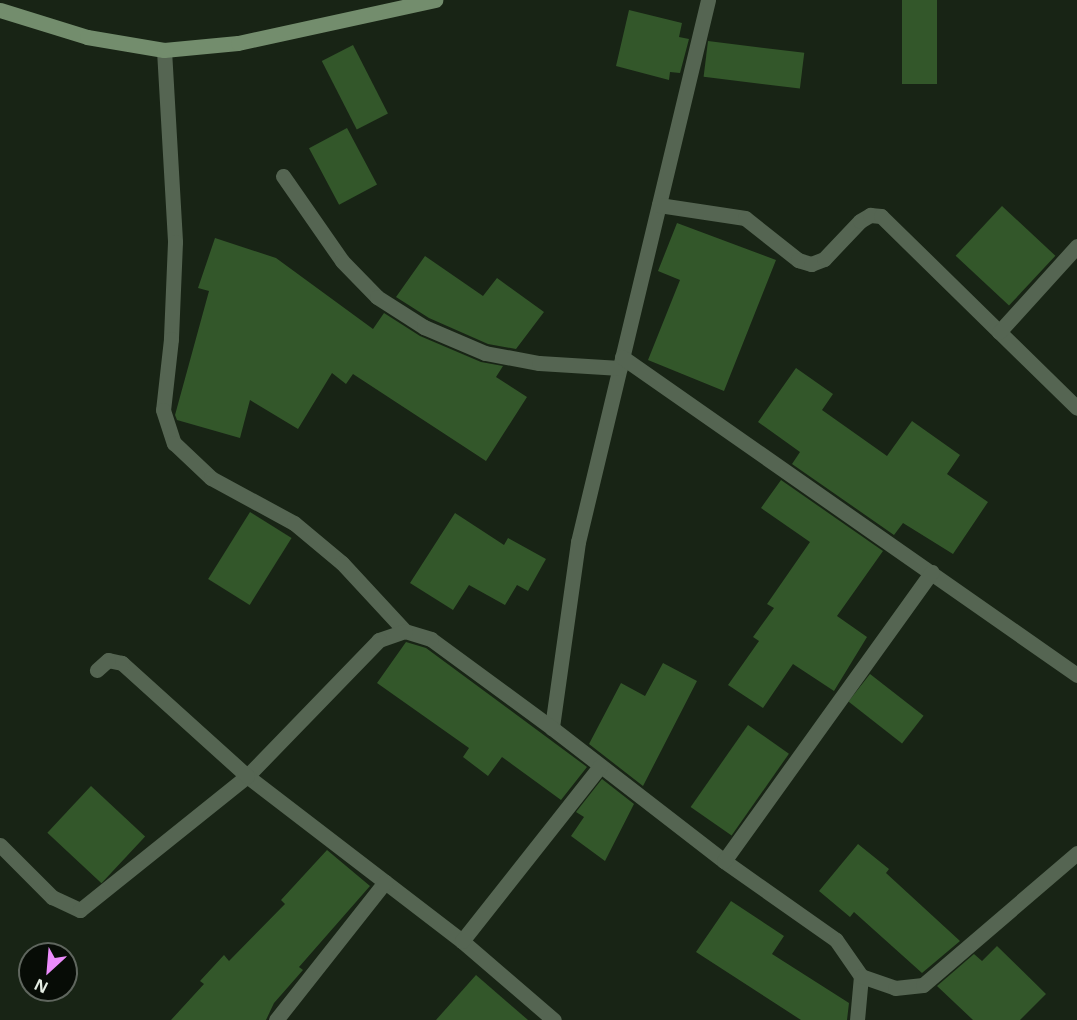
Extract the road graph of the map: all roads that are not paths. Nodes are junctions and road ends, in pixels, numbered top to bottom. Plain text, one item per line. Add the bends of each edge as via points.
1 (435, 0) edge
2 (708, 0) edge
3 (0, 10) edge
4 (164, 50) junction
5 (283, 176) dead end
6 (659, 205) junction
7 (1077, 246) edge
8 (999, 332) junction
9 (621, 362) junction
10 (1077, 408) edge
11 (932, 572) junction
12 (405, 631) junction
13 (98, 670) dead end
14 (1077, 675) edge
15 (552, 728) junction
16 (600, 766) junction
17 (247, 776) junction
18 (0, 845) edge
19 (1077, 853) edge
20 (723, 861) junction
21 (385, 882) junction
22 (462, 940) junction
23 (861, 976) junction
24 (276, 1020) edge
25 (554, 1020) edge
26 (857, 1020) edge

1 - 4 street via 238,44
2 - 6 street
3 - 4 street via 87,37
4 - 12 street via 175,242 163,410 174,443 212,478 294,523 342,563
5 - 9 street via 342,261 377,297 423,327 485,352 539,363
6 - 8 street via 745,218 798,260 811,264 824,259 860,221 870,215 881,216
6 - 9 street
7 - 8 street
8 - 10 street
9 - 11 street
9 - 15 street via 578,542
11 - 14 street
11 - 20 street
12 - 15 street via 430,639
12 - 17 street via 379,640
13 - 17 street via 108,660 122,663
15 - 16 street
16 - 20 street
16 - 22 street
17 - 18 street via 80,910 52,897
17 - 21 street
19 - 23 street via 922,985 895,988
20 - 23 street via 836,940
21 - 22 street
21 - 24 street
22 - 25 street
23 - 26 street

